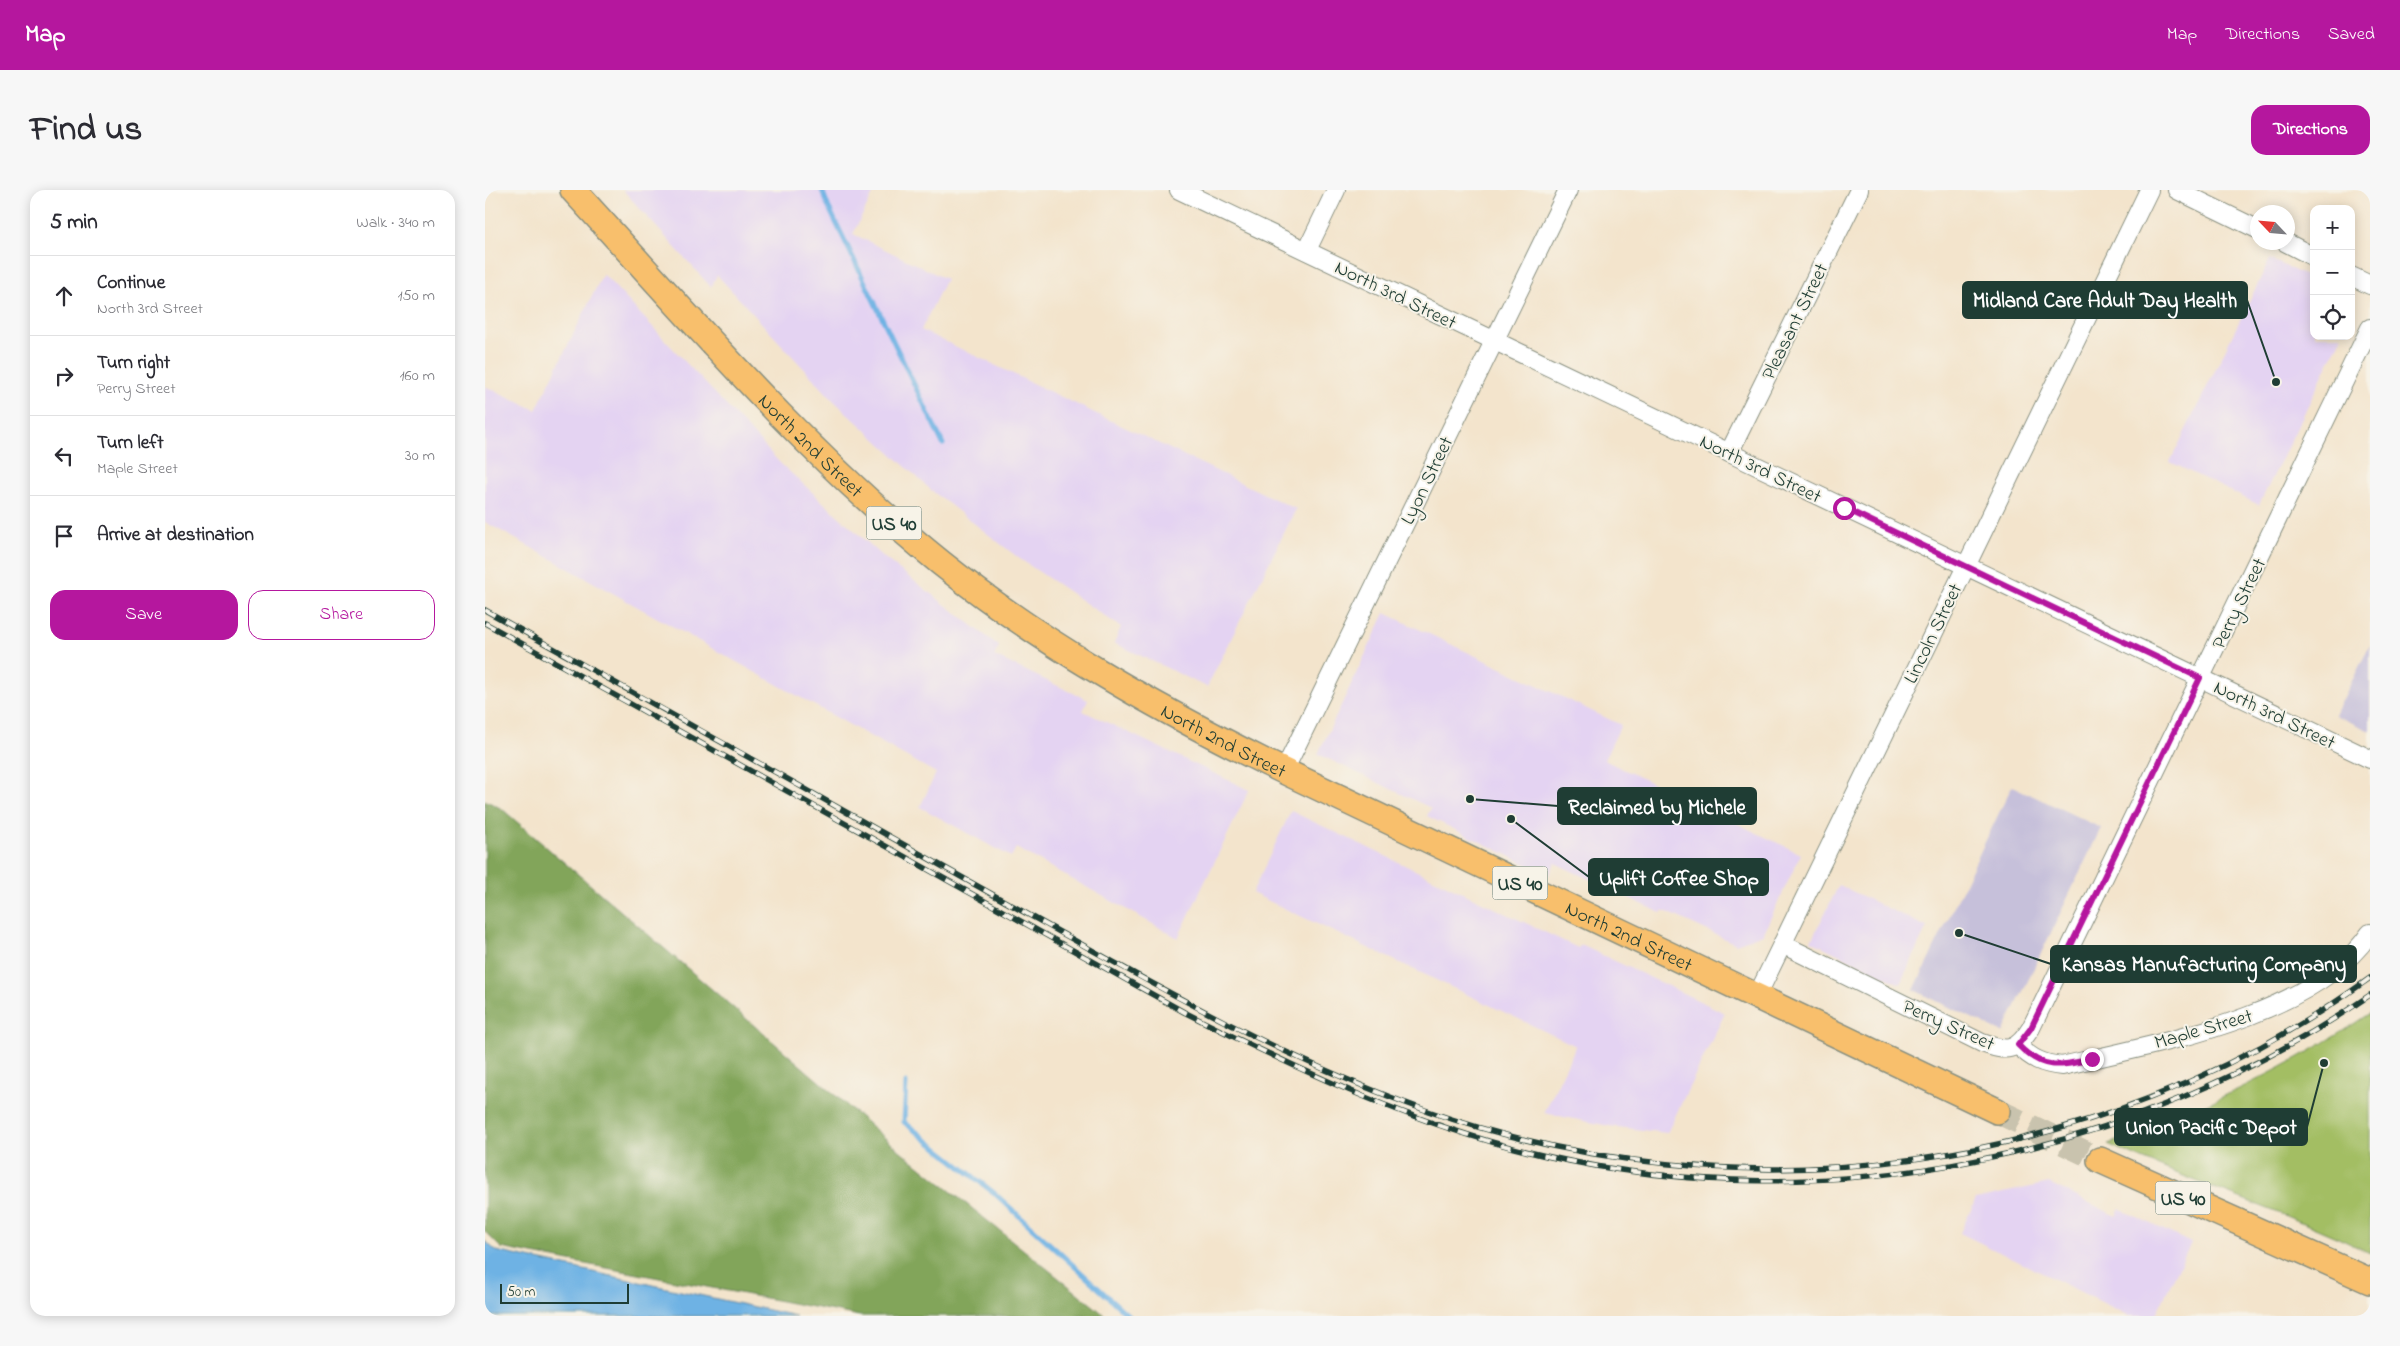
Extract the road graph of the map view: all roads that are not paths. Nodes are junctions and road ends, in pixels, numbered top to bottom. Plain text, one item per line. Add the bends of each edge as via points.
1 (573, 190) edge
2 (1179, 190) edge
3 (1336, 190) edge
4 (1568, 190) edge
5 (1859, 190) edge
6 (2149, 190) edge
7 (2177, 190) edge
8 (2250, 226) edge
9 (2295, 247) edge
10 (1307, 250) junction
11 (2310, 255) edge
12 (2355, 278) edge
13 (2370, 285) edge
14 (2370, 328) edge
15 (1494, 341) junction
16 (1729, 453) junction
17 (1966, 566) junction
18 (2200, 678) junction
19 (2370, 759) edge
20 (1284, 771) junction
21 (2370, 934) edge
22 (1782, 944) junction
23 (1757, 996) junction
24 (2018, 1045) junction
25 (1997, 1111) tunnel mouth
26 (2100, 1160) tunnel mouth
27 (2370, 1281) edge

1 - 20 highway, North 2nd Street / US 40 via 805,440 864,497 942,564 1086,665 1159,707
2 - 10 street, North 3rd Street
3 - 10 street
4 - 15 street, Lyon Street
5 - 16 street, Pleasant Street
6 - 17 street, Lincoln Street
7 - 8 street
9 - 11 street
10 - 15 street, North 3rd Street
12 - 13 street
14 - 18 street, Perry Street
15 - 16 street, North 3rd Street
15 - 20 street, Lyon Street
16 - 17 street, North 3rd Street
17 - 18 street, North 3rd Street
17 - 22 street, Lincoln Street
18 - 19 street, North 3rd Street
18 - 24 street, Perry Street via 2031,1028
20 - 23 highway, North 2nd Street / US 40
21 - 24 street, Maple Street via 2334,971 2290,997 2236,1021 2062,1066 2047,1065
22 - 23 street, Lincoln Street
22 - 24 street, Perry Street via 1982,1043 2010,1049
23 - 25 highway, North 2nd Street / US 40
26 - 27 highway, US 40

